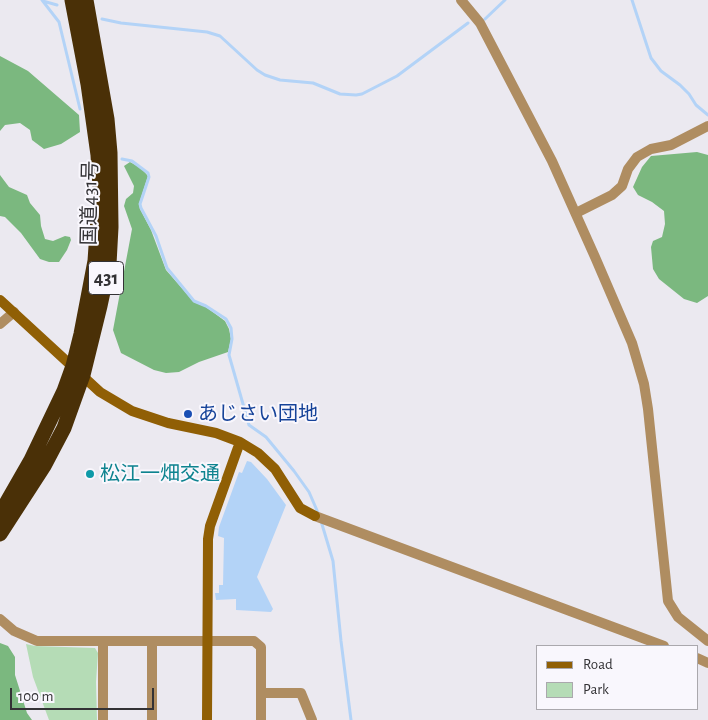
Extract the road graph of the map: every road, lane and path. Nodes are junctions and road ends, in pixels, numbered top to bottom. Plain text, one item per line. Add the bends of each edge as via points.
1 (72, 0) edge
2 (86, 0) edge
3 (461, 0) edge
4 (708, 126) edge
5 (576, 213) junction
6 (0, 300) edge
7 (14, 312) junction
8 (0, 324) edge
9 (78, 371) junction
10 (240, 442) junction
11 (0, 514) edge
12 (0, 534) edge
13 (0, 619) edge
14 (207, 640) junction
15 (103, 641) junction
16 (152, 641) junction
17 (708, 641) edge
18 (661, 645) edge
19 (261, 693) junction
20 (103, 720) edge
21 (152, 720) edge
22 (207, 720) edge
23 (261, 720) edge
24 (312, 720) edge

1 - 9 highway, 国道431号 / 431 via 94,120 100,187 95,261
2 - 9 highway, 国道431号 / 431 via 107,119 112,185 108,264 100,306
3 - 5 street via 480,23
4 - 5 street via 672,145 651,149 636,157 622,186 612,195
5 - 17 street via 632,344 644,384 668,601 678,617
6 - 7 street
7 - 8 street
7 - 9 street
9 - 10 street via 100,392 132,410
9 - 11 highway, 国道431号 / 431
9 - 12 highway, 国道431号 / 431 via 64,428 44,466
10 - 14 street via 210,526
10 - 18 street via 275,469 300,508 315,516
13 - 15 street via 14,631 36,641
14 - 16 street
14 - 19 street via 254,641 261,647
14 - 22 street
15 - 16 street
15 - 20 street
16 - 21 street
19 - 23 street
19 - 24 street via 301,693

